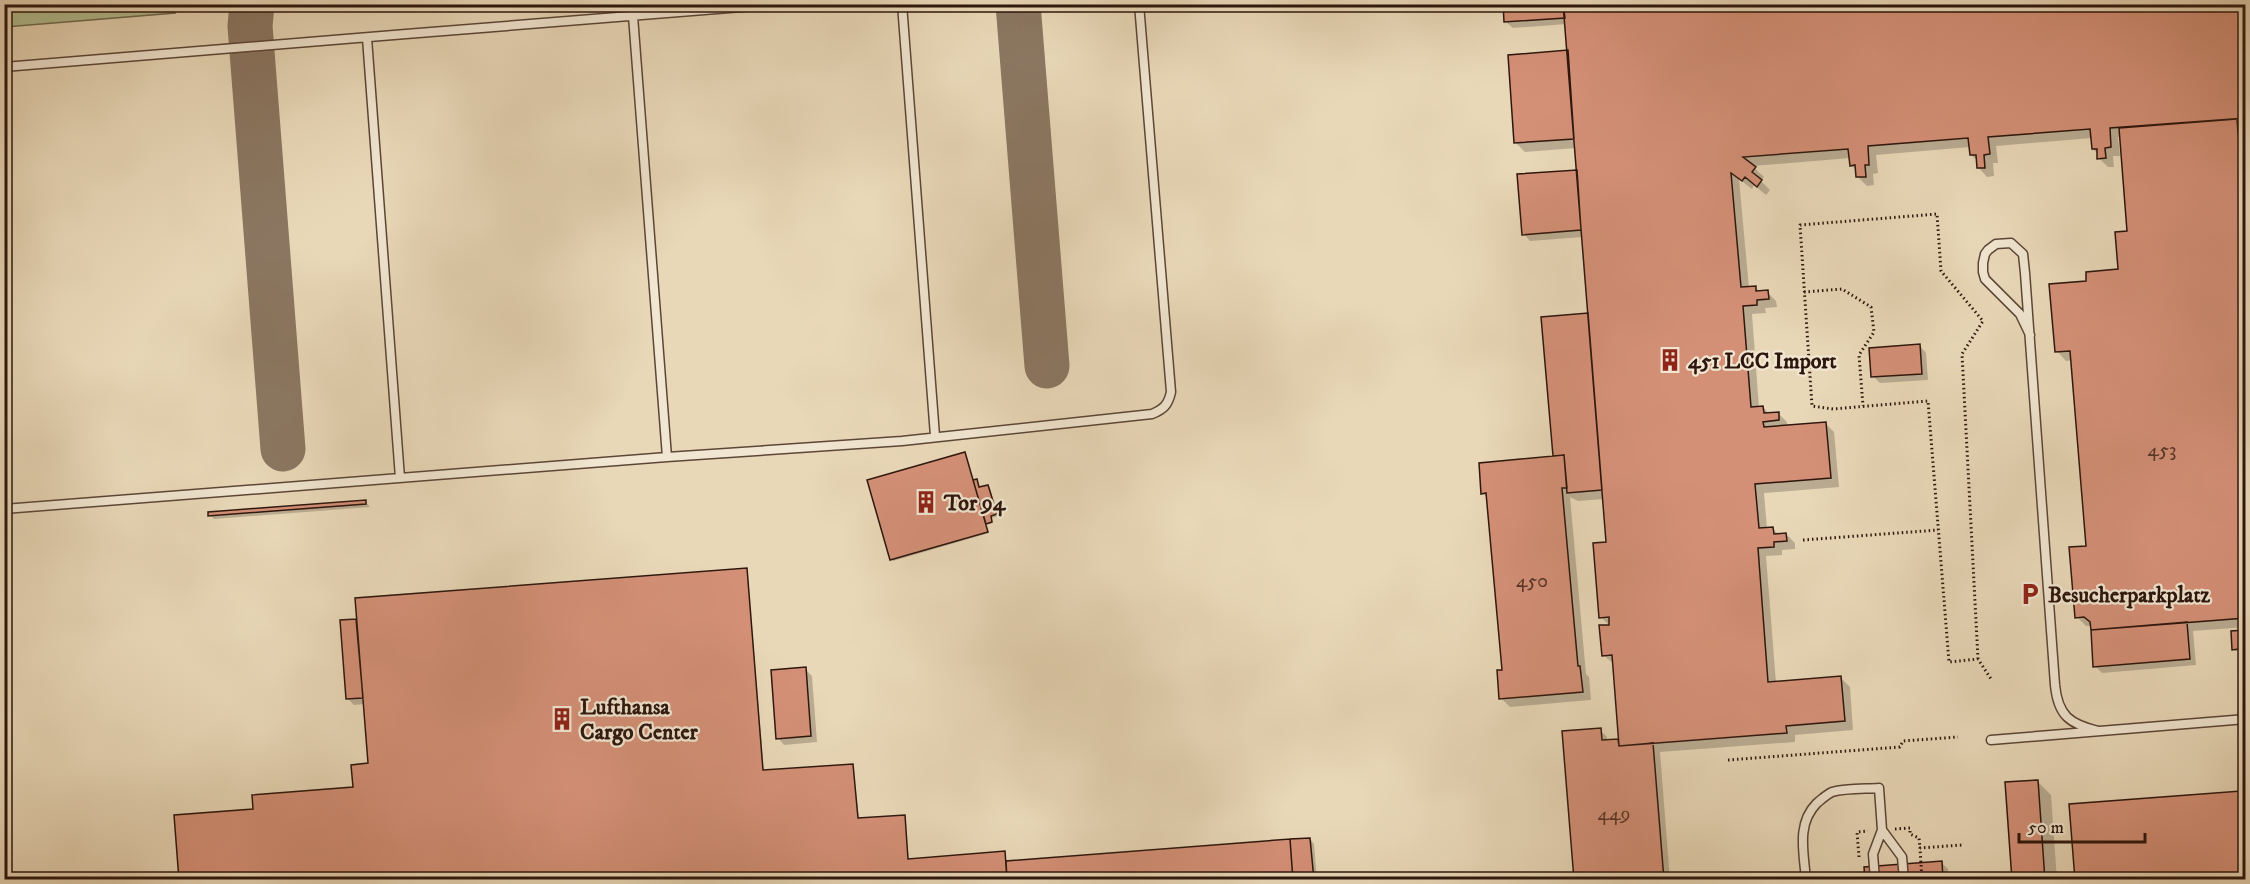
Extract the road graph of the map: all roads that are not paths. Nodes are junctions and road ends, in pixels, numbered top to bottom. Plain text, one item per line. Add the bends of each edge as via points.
1 (780, 4) edge
2 (902, 4) edge
3 (1139, 4) edge
4 (633, 16) junction
5 (367, 38) junction
6 (4, 67) edge
7 (2030, 335) junction
8 (935, 436) junction
9 (667, 457) junction
10 (400, 478) junction
11 (4, 509) edge
12 (2246, 719) edge
13 (2098, 731) junction
14 (1991, 740) dead end
15 (1882, 830) junction
16 (1806, 879) edge
17 (1875, 879) edge
18 (1904, 879) edge

1 - 4 lane
2 - 8 lane
3 - 8 lane via 1171,392 1168,402 1152,414
4 - 5 lane
4 - 9 lane
5 - 6 lane
5 - 10 lane
7 - 7 lane via 2023,254 2011,243 1996,244 1984,254 1985,279 2020,314
7 - 13 lane via 2056,697 2072,722
8 - 9 lane
9 - 10 lane
10 - 11 lane
12 - 13 lane
13 - 14 lane
15 - 16 lane via 1879,788 1825,796 1811,809 1802,830
15 - 17 lane via 1873,854
15 - 18 lane via 1902,857

